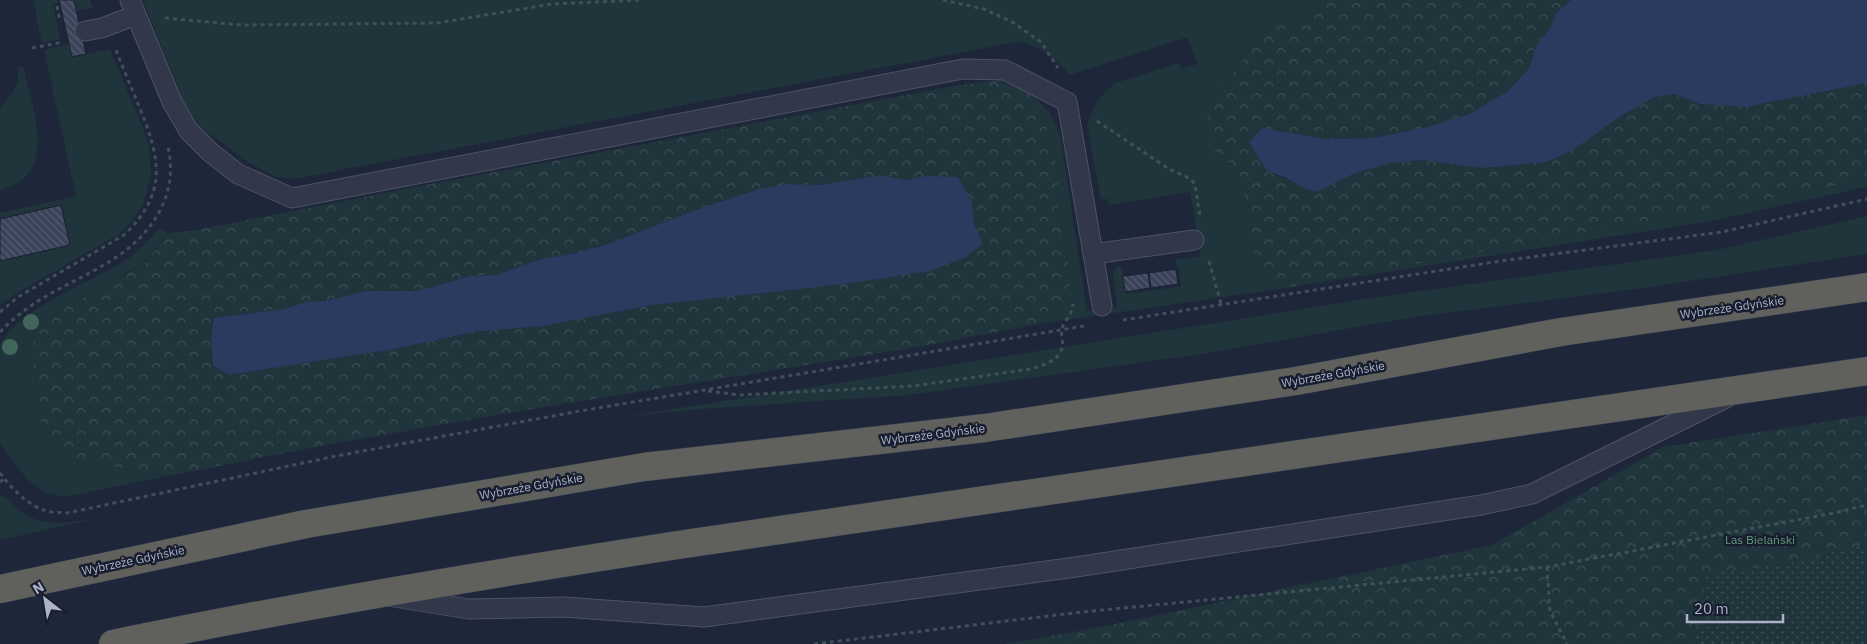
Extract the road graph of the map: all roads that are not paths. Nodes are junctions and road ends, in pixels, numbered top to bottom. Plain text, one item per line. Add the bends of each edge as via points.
1 (133, 8) edge
2 (85, 32) dead end
3 (1198, 232) road end
4 (1094, 254) junction
5 (1867, 287) edge
6 (1102, 306) dead end
7 (1867, 370) edge
8 (1745, 389) junction
9 (0, 589) edge
10 (378, 594) junction
11 (113, 644) edge

1 - 2 lane via 106,27
1 - 4 lane via 172,102 189,131 238,174 292,198 963,69 1005,70 1067,102
3 - 4 lane
4 - 6 lane
5 - 9 highway, Wybrzeże Gdyńskie via 1561,332 1296,381 986,428 644,467 306,524
7 - 8 highway
8 - 10 highway via 678,545
8 - 10 lane via 1532,494 1481,505 1086,565 704,618 563,607 469,609
10 - 11 highway

